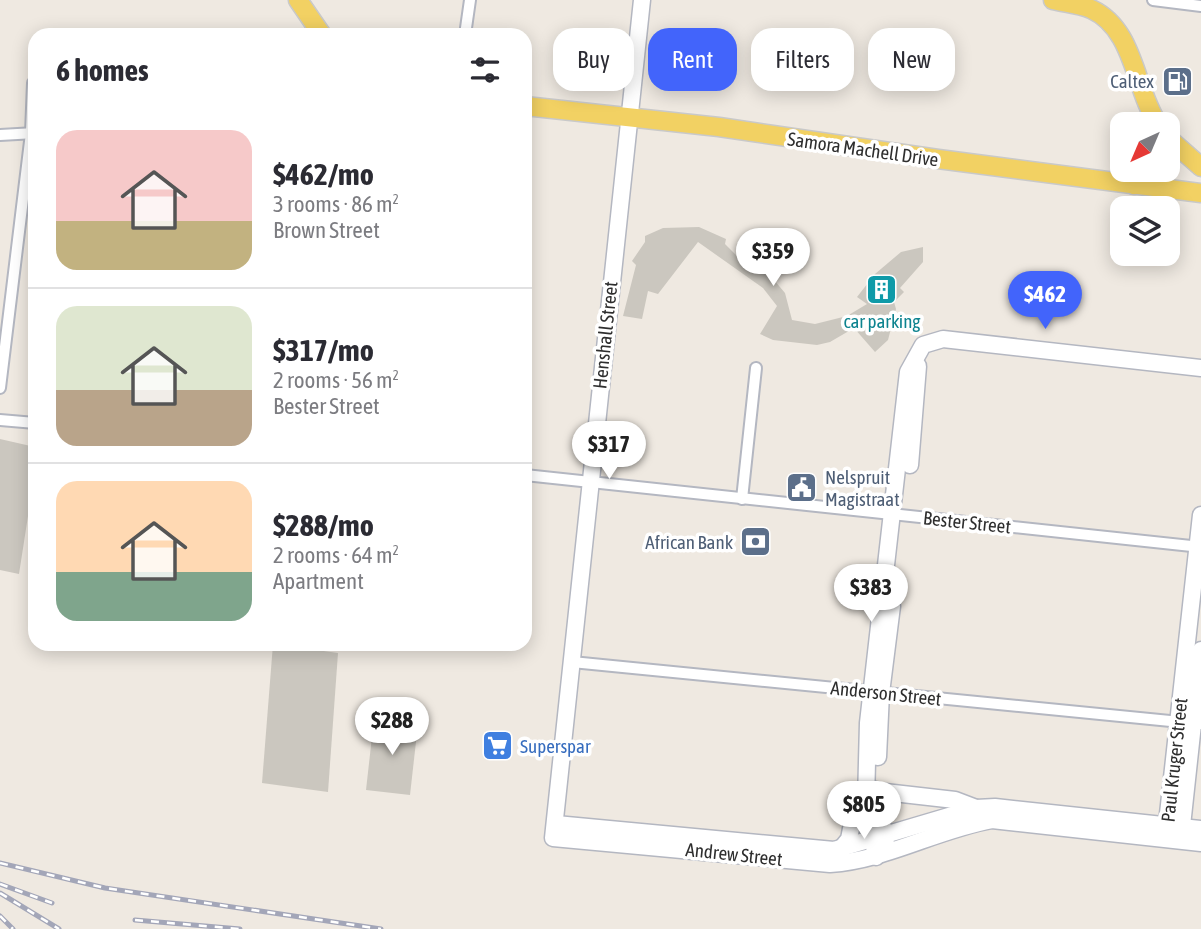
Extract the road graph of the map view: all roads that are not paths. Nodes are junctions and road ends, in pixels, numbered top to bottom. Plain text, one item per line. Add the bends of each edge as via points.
1 (298, 0) edge
2 (470, 0) edge
3 (642, 0) edge
4 (1053, 0) edge
5 (1153, 0) edge
6 (1201, 6) edge
7 (316, 28) edge
8 (466, 28) edge
9 (532, 107) edge
10 (1151, 112) edge
11 (629, 119) junction
12 (28, 133) edge
13 (0, 135) edge
14 (1180, 153) edge
15 (1201, 167) edge
16 (28, 172) edge
17 (1139, 182) edge
18 (1134, 184) junction
19 (1201, 192) edge
20 (756, 368) dead end
21 (1201, 368) edge
22 (0, 388) edge
23 (0, 420) edge
24 (28, 422) edge
25 (532, 476) edge
26 (591, 483) junction
27 (742, 499) junction
28 (899, 515) junction
29 (1201, 515) edge
30 (1199, 546) edge
31 (1201, 650) edge
32 (572, 662) junction
33 (875, 692) junction
34 (1191, 723) edge
35 (871, 797) junction
36 (976, 808) junction
37 (1201, 829) edge
38 (554, 831) junction
39 (1174, 833) junction
40 (878, 838) junction
41 (1201, 843) edge
42 (841, 849) junction
43 (882, 855) junction

1 - 7 main road
2 - 8 street
3 - 11 street, Henshall Street
4 - 10 main road via 1088,8 1117,30
5 - 6 street
9 - 11 main road, Samora Machell Drive
11 - 18 main road, Samora Machell Drive via 719,127
11 - 26 street, Henshall Street
12 - 13 street
14 - 15 main road
16 - 22 street
17 - 18 main road
18 - 19 main road, Samora Machell Drive
20 - 27 street
21 - 28 street via 943,339 927,342 908,372
23 - 24 street
25 - 26 street, Bester Street
26 - 27 street, Bester Street
26 - 32 street, Henshall Street
27 - 28 street, Bester Street
28 - 30 street, Bester Street
28 - 33 street
29 - 30 street, Paul Kruger Street
30 - 34 street, Paul Kruger Street
31 - 34 street, Paul Kruger Street
32 - 33 street, Anderson Street
32 - 38 street, Henshall Street
33 - 34 street, Anderson Street
33 - 35 street
34 - 39 street, Paul Kruger Street
35 - 36 street via 955,800
35 - 40 street
35 - 42 street via 854,813 849,839
36 - 39 street, Andrew Street
36 - 40 street, Andrew Street
37 - 39 street, Andrew Street
38 - 42 street, Andrew Street
38 - 43 street, Andrew Street via 830,863
39 - 41 street, Andrew Street
39 - 43 street, Andrew Street via 992,821
40 - 42 street, Andrew Street
40 - 43 street

